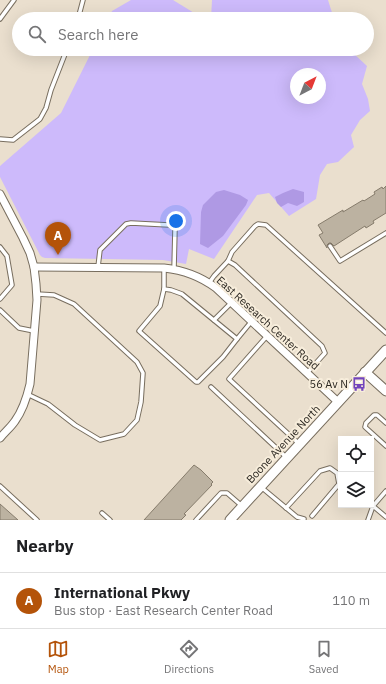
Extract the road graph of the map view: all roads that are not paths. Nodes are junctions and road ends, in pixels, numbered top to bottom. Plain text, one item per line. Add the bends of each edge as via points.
1 (14, 0) edge
2 (83, 0) edge
3 (80, 12) edge
4 (0, 19) edge
5 (64, 56) edge
6 (0, 139) edge
7 (0, 194) edge
8 (386, 233) edge
9 (330, 246) dead end
10 (0, 247) edge
11 (228, 261) junction
12 (34, 267) junction
13 (98, 267) junction
14 (164, 268) junction
15 (174, 269) junction
16 (209, 283) junction
17 (164, 289) junction
18 (36, 294) junction
19 (0, 298) edge
20 (231, 303) junction
21 (0, 310) edge
22 (214, 320) junction
23 (252, 322) junction
24 (34, 331) junction
25 (386, 333) edge
26 (267, 336) junction
27 (237, 339) junction
28 (386, 350) edge
29 (365, 372) junction
30 (307, 373) junction
31 (211, 387) dead end
32 (386, 391) edge
33 (27, 394) junction
34 (338, 402) junction
35 (386, 423) edge
36 (0, 438) edge
37 (299, 445) junction
38 (386, 446) edge
39 (286, 458) junction
40 (0, 486) edge
41 (260, 486) junction
42 (386, 491) edge
43 (374, 505) edge
44 (242, 507) junction
45 (374, 507) edge
46 (286, 508) junction
47 (372, 508) edge
48 (102, 513) dead end
49 (312, 516) dead end
50 (386, 517) edge
51 (304, 519) edge
52 (37, 520) edge
53 (110, 520) edge
54 (196, 520) edge
55 (230, 520) edge
56 (368, 520) edge

1 - 4 lane
2 - 3 lane
5 - 6 lane via 40,119 12,140
7 - 12 street via 30,253
8 - 9 lane via 340,261
10 - 19 lane via 7,256 12,285
11 - 16 lane
11 - 25 lane via 232,252 255,226 266,225
11 - 30 lane via 322,346 325,353
12 - 13 street, East Research Center Road
12 - 18 street
13 - 14 street, East Research Center Road
13 - 15 lane via 100,250 126,224 131,223 169,225 175,229
14 - 15 street, East Research Center Road
14 - 17 lane
15 - 16 street, East Research Center Road via 188,272
16 - 20 street, East Research Center Road
17 - 22 lane via 182,294
17 - 27 lane via 160,306 139,331 196,382 223,357
18 - 24 street
18 - 33 lane via 54,295 74,304 137,362 143,373 141,402 137,420 124,434 100,440 48,404
20 - 22 lane
20 - 23 street, East Research Center Road
21 - 24 lane via 19,328
22 - 27 lane
23 - 26 street, East Research Center Road
23 - 27 lane
24 - 33 street
26 - 30 street, East Research Center Road
26 - 37 lane via 229,379
28 - 29 street, Boone Avenue North
29 - 32 street
29 - 34 street, Boone Avenue North
30 - 34 street, East Research Center Road
31 - 39 lane
33 - 36 street via 16,420
34 - 37 street, Boone Avenue North
35 - 38 lane via 374,415 366,423 365,428
37 - 39 street, Boone Avenue North
39 - 41 street, Boone Avenue North
40 - 52 lane
41 - 44 street, Boone Avenue North
41 - 46 lane
42 - 43 lane
44 - 54 lane via 227,493 221,493
44 - 55 street, Boone Avenue North
45 - 50 lane
46 - 49 lane via 320,471 330,468 337,473 339,484
46 - 51 lane
47 - 56 lane
48 - 53 lane

